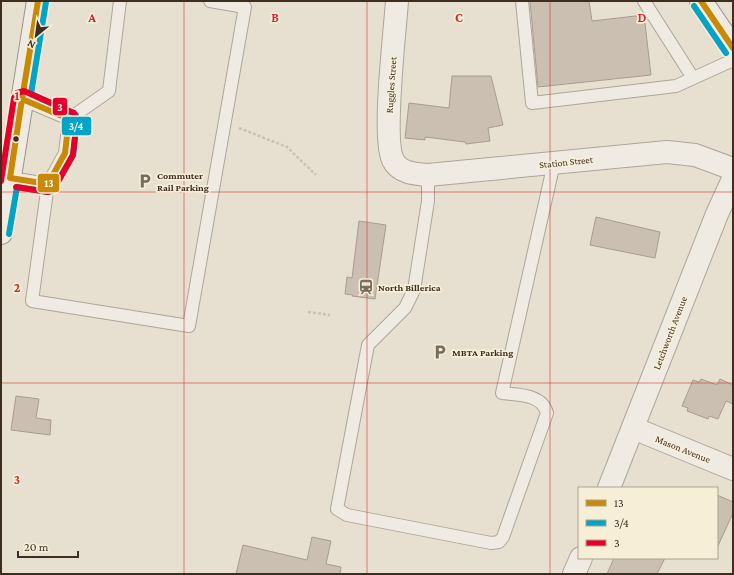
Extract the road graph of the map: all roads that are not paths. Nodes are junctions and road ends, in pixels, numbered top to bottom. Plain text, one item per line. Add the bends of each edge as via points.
1 (38, 1) edge
2 (120, 1) edge
3 (210, 1) edge
4 (398, 1) edge
5 (522, 1) edge
6 (644, 1) edge
7 (701, 1) edge
8 (733, 48) edge
9 (733, 60) edge
10 (693, 78) junction
11 (22, 99) junction
12 (69, 119) junction
13 (554, 163) junction
14 (398, 167) joint
15 (733, 170) edge
16 (428, 175) junction
17 (10, 178) junction
18 (733, 179) edge
19 (48, 184) junction
20 (1, 233) edge
21 (633, 428) junction
22 (733, 469) edge
23 (609, 487) edge
24 (581, 559) edge
25 (574, 574) edge

1 - 11 street
2 - 12 lane via 108,91
3 - 19 lane via 245,7 189,326 32,301
4 - 14 street, Ruggles Street via 389,115 390,152
5 - 10 lane via 532,103 676,86
6 - 10 lane
7 - 8 street
9 - 10 lane
11 - 12 lane
11 - 17 street
12 - 19 lane via 65,153
13 - 15 street, Station Street via 667,152 695,155
13 - 16 street, Station Street
13 - 16 lane via 502,393 539,400 547,412 503,537 499,542 492,543 347,515 337,509 368,345 405,308 414,290 428,201
14 - 16 street, Station Street via 405,172
17 - 19 lane
17 - 20 street
18 - 21 street, Letchworth Avenue
21 - 22 street, Mason Avenue
21 - 23 street, Letchworth Avenue
24 - 25 street

